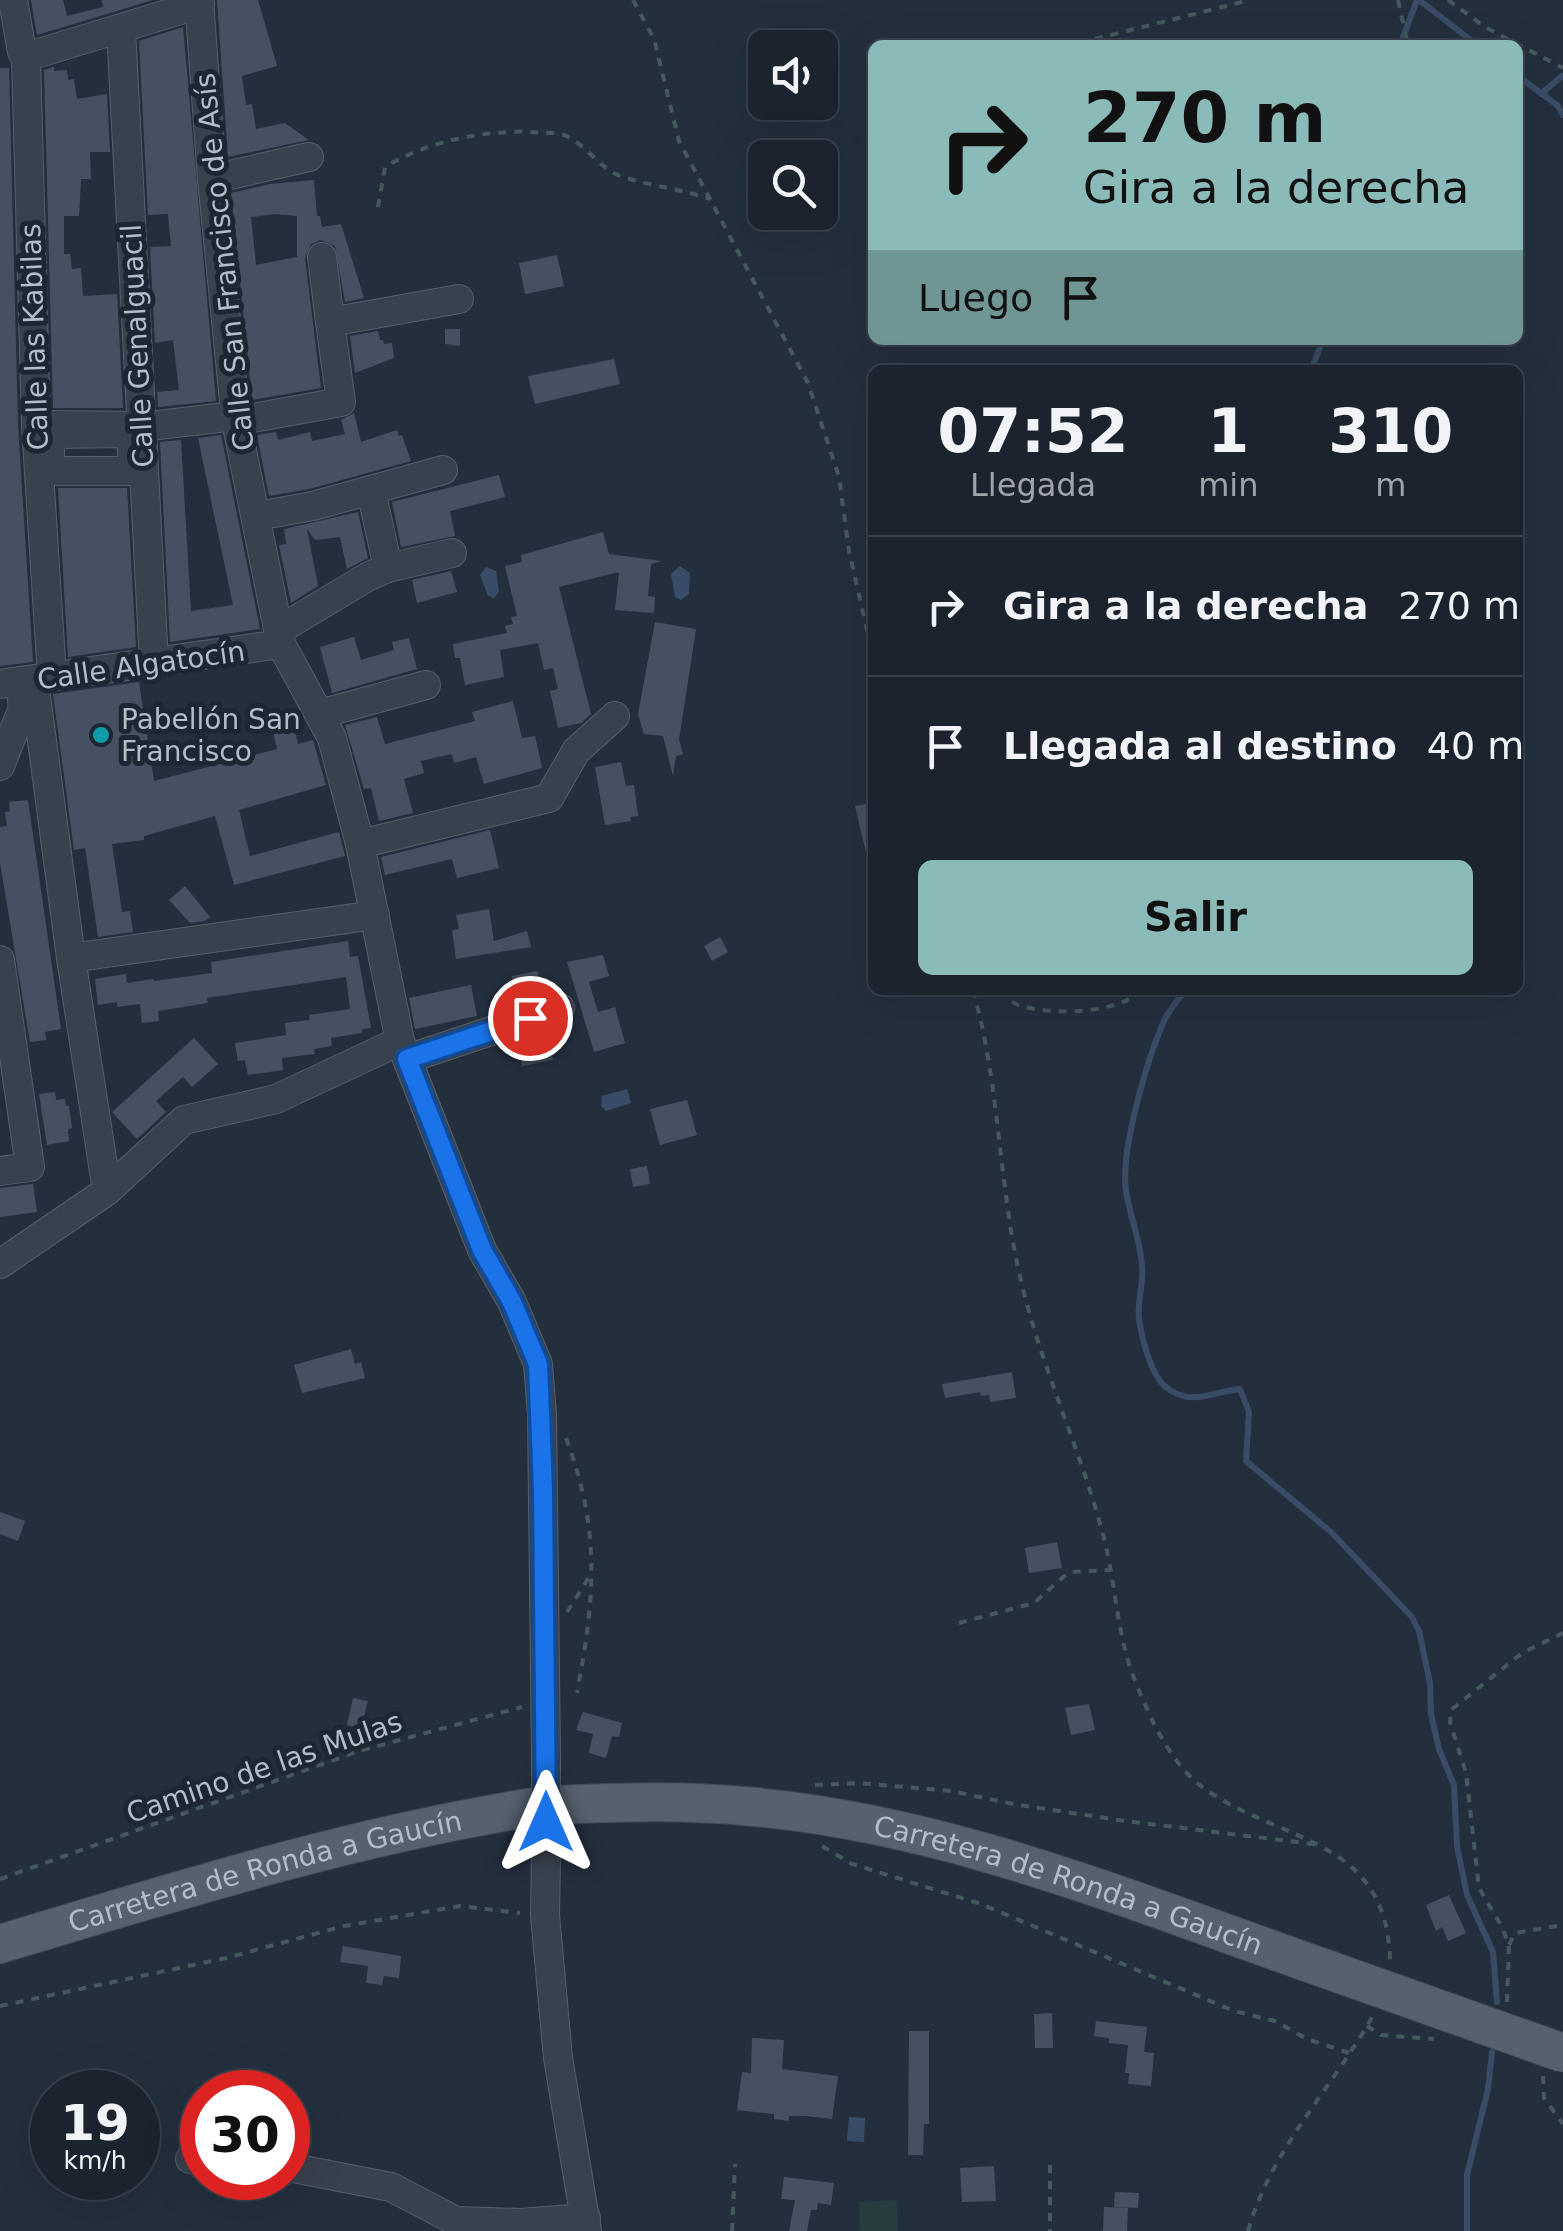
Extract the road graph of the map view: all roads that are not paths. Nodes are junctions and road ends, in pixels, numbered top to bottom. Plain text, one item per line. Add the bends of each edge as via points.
1 (13, 0) edge
2 (199, 2) edge
3 (121, 29) junction
4 (26, 57) junction
5 (309, 157) dead end
6 (212, 179) junction
7 (322, 257) dead end
8 (459, 299) dead end
9 (330, 322) junction
10 (236, 421) junction
11 (140, 424) junction
12 (36, 426) junction
13 (444, 470) dead end
14 (374, 504) dead end
15 (256, 516) junction
16 (452, 554) dead end
17 (388, 568) junction
18 (280, 637) junction
19 (154, 663) junction
20 (27, 681) edge
21 (426, 684) dead end
22 (320, 714) junction
23 (615, 716) dead end
24 (0, 766) edge
25 (46, 776) junction
26 (360, 844) junction
27 (375, 915) junction
28 (71, 958) junction
29 (0, 960) edge
30 (560, 1008) dead end
31 (403, 1050) junction
32 (0, 1172) edge
33 (108, 1191) junction
34 (0, 1264) edge
35 (0, 1944) edge
36 (1554, 2060) edge
37 (310, 2172) edge
38 (586, 2224) edge

1 - 4 street, Calle las Kabilas
2 - 3 street
2 - 6 street, Calle San Francisco de Asís
3 - 4 street
3 - 11 street, Calle Genalguacil
4 - 12 street, Calle las Kabilas
5 - 6 street
6 - 10 street, Calle San Francisco de Asís
7 - 9 street
8 - 9 street
9 - 10 street via 341,402
10 - 11 street
10 - 15 street, Calle San Francisco de Asís
11 - 12 street
11 - 19 street, Calle Genalguacil
12 - 20 street, Calle las Kabilas
13 - 15 street
14 - 17 street
15 - 18 street, Calle San Francisco de Asís
16 - 17 street
17 - 18 street
18 - 19 street, Calle Algatocín
18 - 22 street, Calle San Francisco de Asís
19 - 20 street, Calle Algatocín
20 - 24 street
20 - 25 street
21 - 22 street
22 - 26 street, Calle San Francisco de Asís
23 - 26 street via 576,751 549,798
24 - 25 street
25 - 28 street
26 - 27 street, Calle San Francisco de Asís
27 - 28 street
27 - 31 street, Calle San Francisco de Asís
28 - 33 street
29 - 32 street via 30,1167
30 - 31 street
31 - 33 street via 276,1099 184,1120
31 - 38 street, Calle San Francisco de Asís, bridge via 482,1250 538,1364 545,1914 558,2058
33 - 34 street
35 - 36 main road, Carretera de Ronda a Gaucín, bridge via 399,1830 546,1806 752,1806 880,1827 1006,1858 1329,1970
37 - 38 street via 390,2188 456,2221

